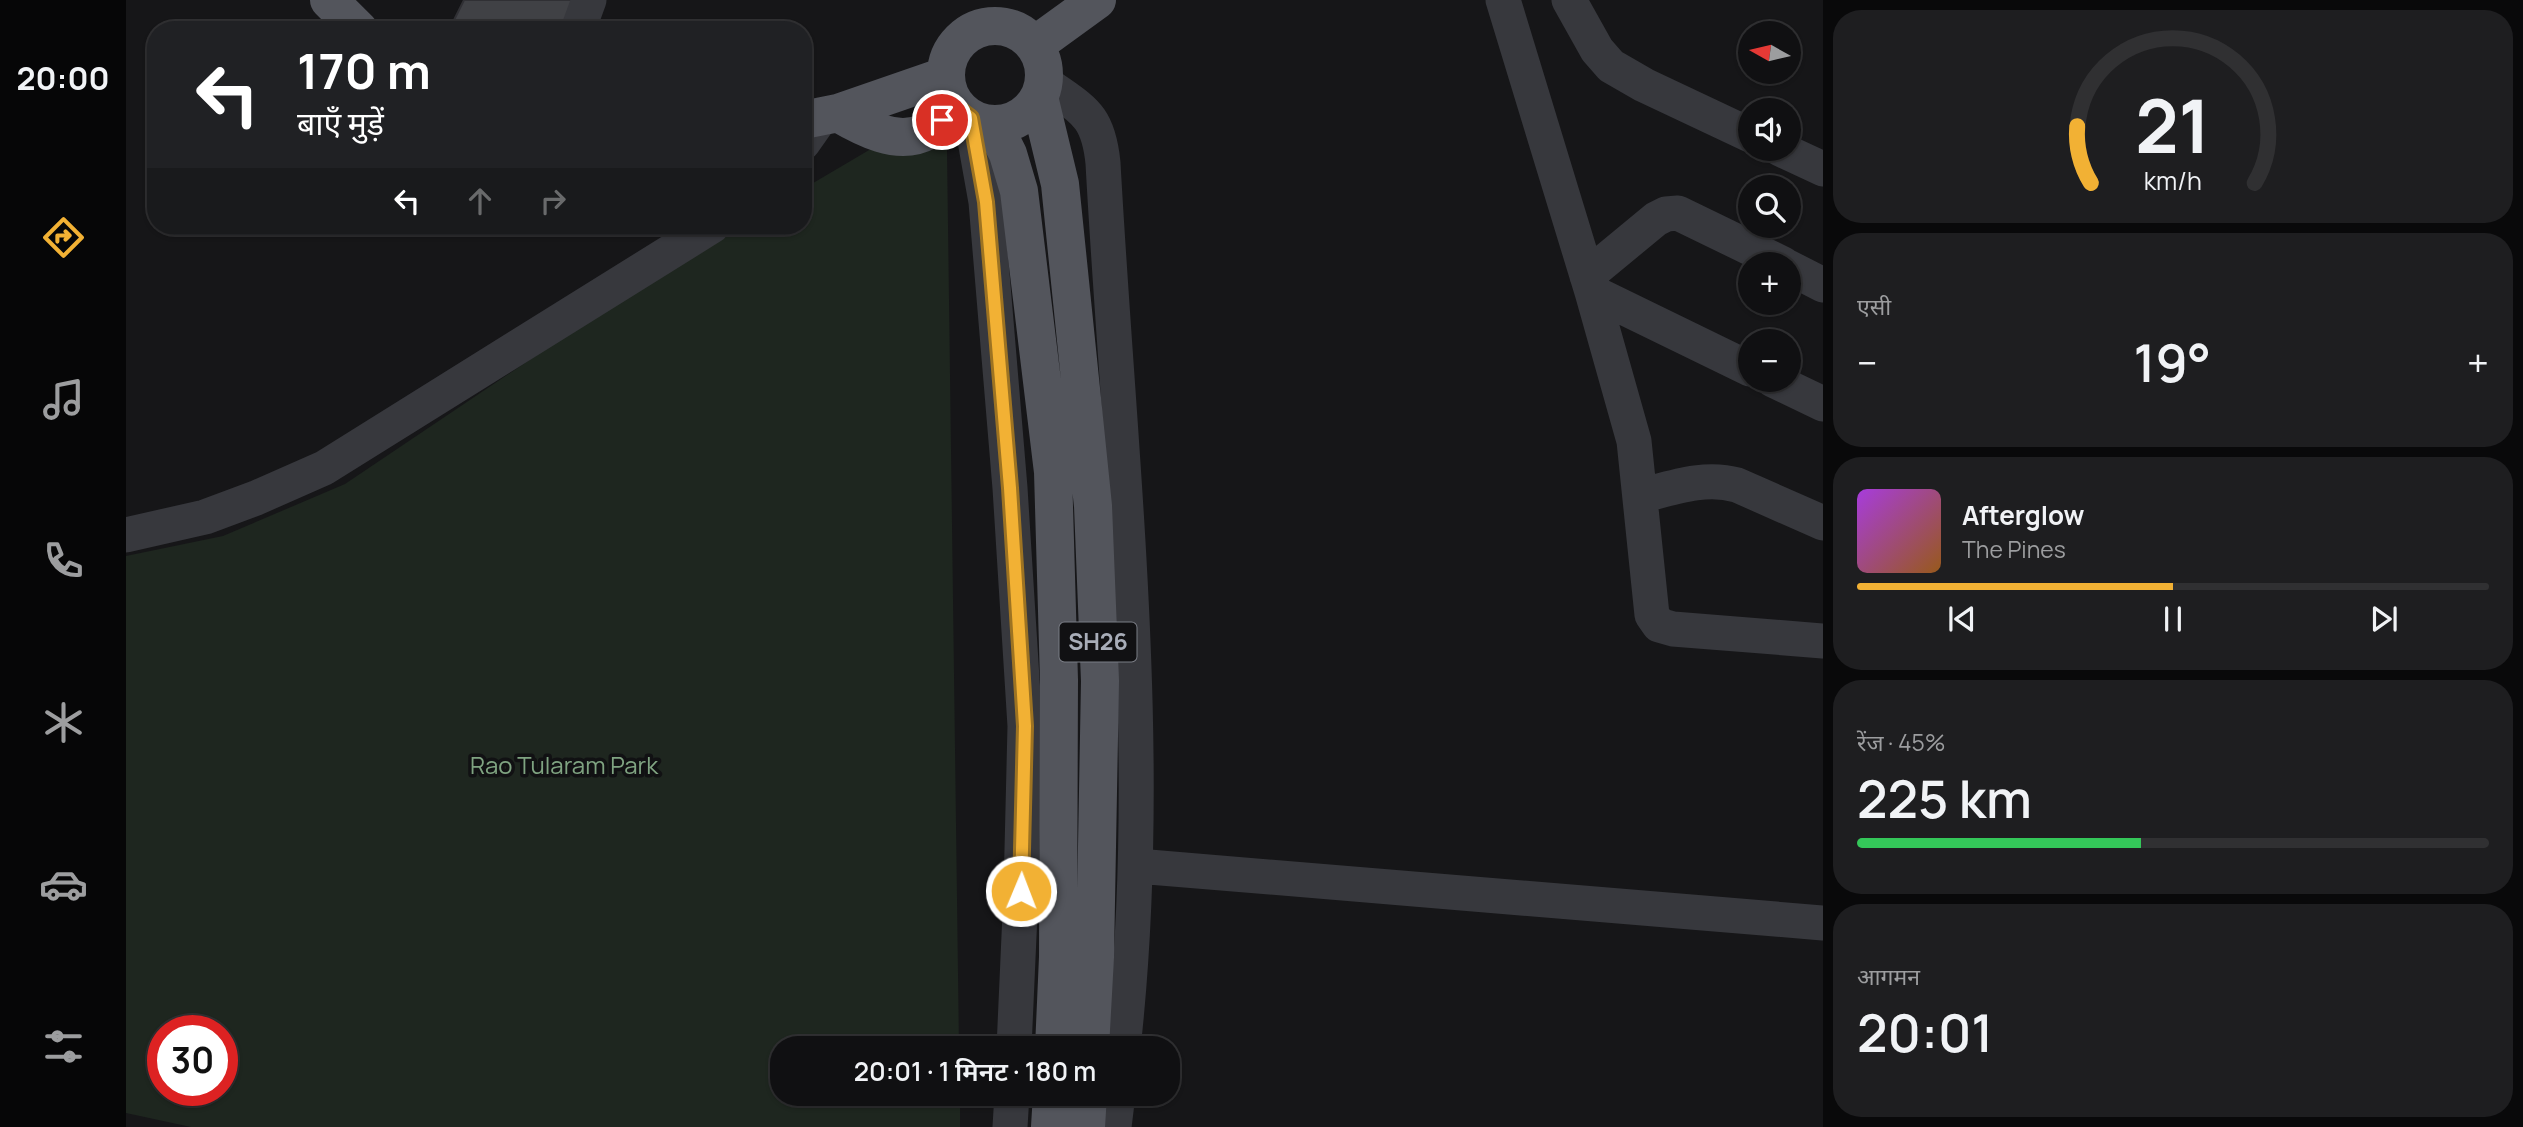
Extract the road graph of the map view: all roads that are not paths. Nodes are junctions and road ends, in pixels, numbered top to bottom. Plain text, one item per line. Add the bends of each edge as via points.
1 (329, 0) edge
2 (589, 0) edge
3 (1059, 0) edge
4 (1097, 0) edge
5 (1503, 0) edge
6 (1569, 0) edge
7 (350, 21) edge
8 (581, 21) edge
9 (1027, 38) junction
10 (1042, 90) junction
11 (967, 107) junction
12 (817, 123) edge
13 (1738, 129) edge
14 (1801, 159) edge
15 (1823, 169) edge
16 (698, 235) edge
17 (1758, 252) edge
18 (1801, 274) edge
19 (1590, 284) junction
20 (1823, 285) edge
21 (1738, 363) edge
22 (1798, 392) edge
23 (1823, 404) edge
24 (1640, 496) junction
25 (1823, 523) edge
26 (126, 535) edge
27 (1823, 641) edge
28 (1137, 866) junction
29 (1823, 923) edge
30 (1015, 1036) edge
31 (1055, 1036) edge
32 (1091, 1036) edge
33 (1124, 1036) edge
34 (1011, 1106) edge
35 (1051, 1106) edge
36 (1087, 1106) edge
37 (1117, 1106) edge
38 (1010, 1127) edge
39 (1050, 1127) edge
40 (1086, 1127) edge
41 (1114, 1127) edge

1 - 7 main road
2 - 8 street
3 - 9 main road
4 - 9 main road
5 - 19 street
6 - 13 street via 1611,66
9 - 10 main road, SH26 via 1041,56
9 - 11 main road via 1006,26 991,25 976,28 953,47 947,61
10 - 11 main road via 1031,109 1007,123
10 - 28 street via 1086,113 1096,125 1101,143 1132,609
10 - 32 main road, SH26 via 1060,184 1093,506 1100,681
11 - 12 main road via 912,136
11 - 30 street via 986,202 1025,726
11 - 31 main road, SH26 via 1008,154 1019,191 1053,471 1059,680
14 - 15 street
16 - 26 street via 324,468 205,517
17 - 19 street via 1678,213 1666,214
18 - 20 street
19 - 21 street
19 - 24 street via 1634,441
22 - 23 street
24 - 25 street via 1724,481
24 - 27 street via 1652,614 1659,625
28 - 29 street
28 - 33 street
34 - 38 street
35 - 39 main road
36 - 40 main road
37 - 41 street

